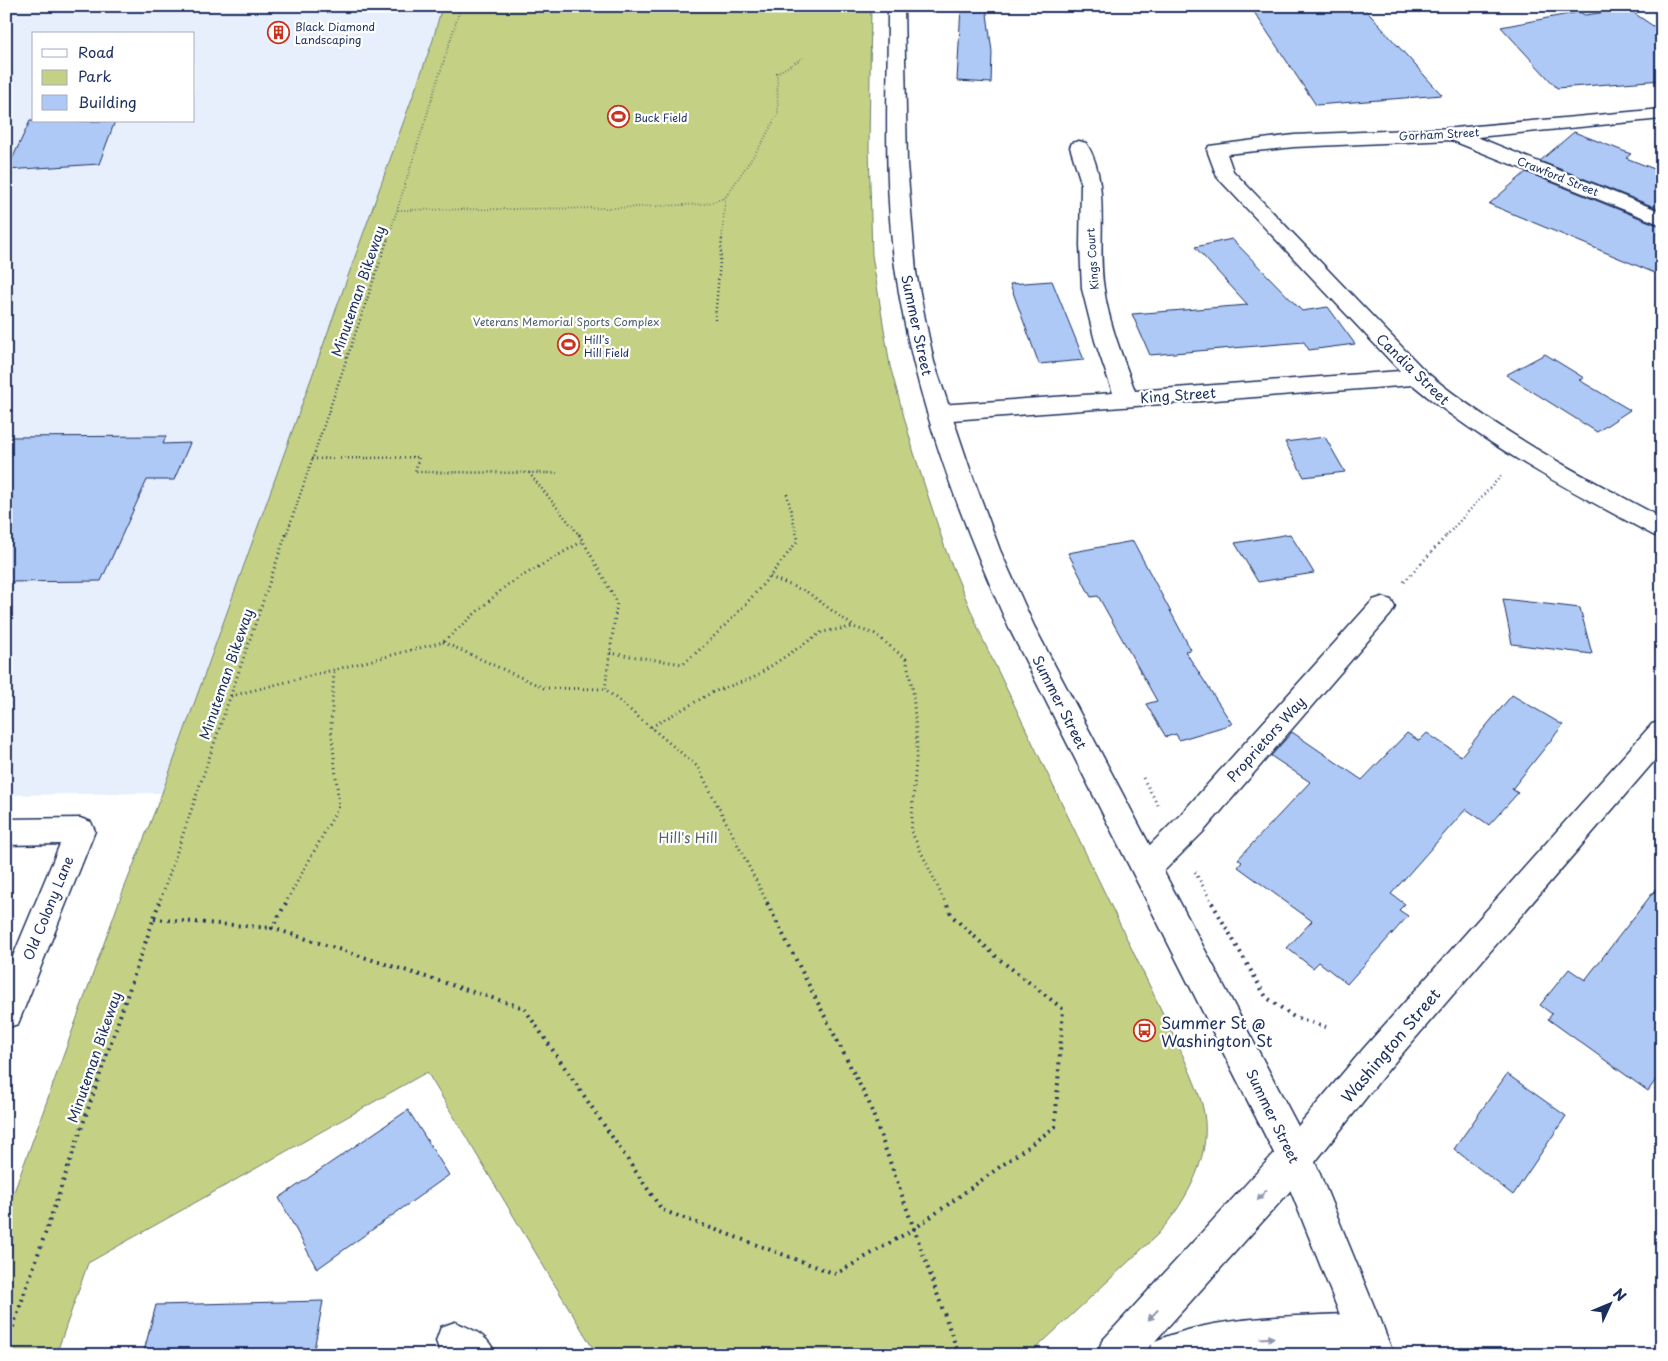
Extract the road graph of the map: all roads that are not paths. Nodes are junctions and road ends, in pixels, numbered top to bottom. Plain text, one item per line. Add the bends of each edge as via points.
1 (896, 6) edge
2 (1662, 114) edge
3 (1454, 134) junction
4 (1079, 147) dead end
5 (1216, 150) joint
6 (1662, 219) edge
7 (1418, 377) junction
8 (1126, 398) junction
9 (939, 413) junction
10 (1662, 529) edge
11 (1382, 607) road end
12 (1662, 732) edge
13 (6, 832) edge
14 (1147, 868) junction
15 (6, 1013) edge
16 (1294, 1158) junction
17 (1371, 1343) edge
18 (1116, 1355) edge
19 (1168, 1355) edge

1 - 9 street, Summer Street via 898,164 906,272 923,362
2 - 3 street, Gorham Street
3 - 5 street, Gorham Street via 1294,141
3 - 6 street, Crawford Street
4 - 8 street, Kings Court via 1091,182 1093,289 1106,341
5 - 7 street, Candia Street via 1224,173
7 - 8 street, King Street
7 - 10 street, Candia Street via 1463,415 1522,453
8 - 9 street, King Street
9 - 14 street, Summer Street via 987,550 1021,626
11 - 14 street, Proprietors Way via 1358,638
12 - 16 street, Washington Street
13 - 15 street, Old Colony Lane via 80,831
14 - 16 street, Summer Street
16 - 17 street, Summer Street
16 -> 18 street, Washington Street
19 -> 17 street via 1186,1348 1226,1341

